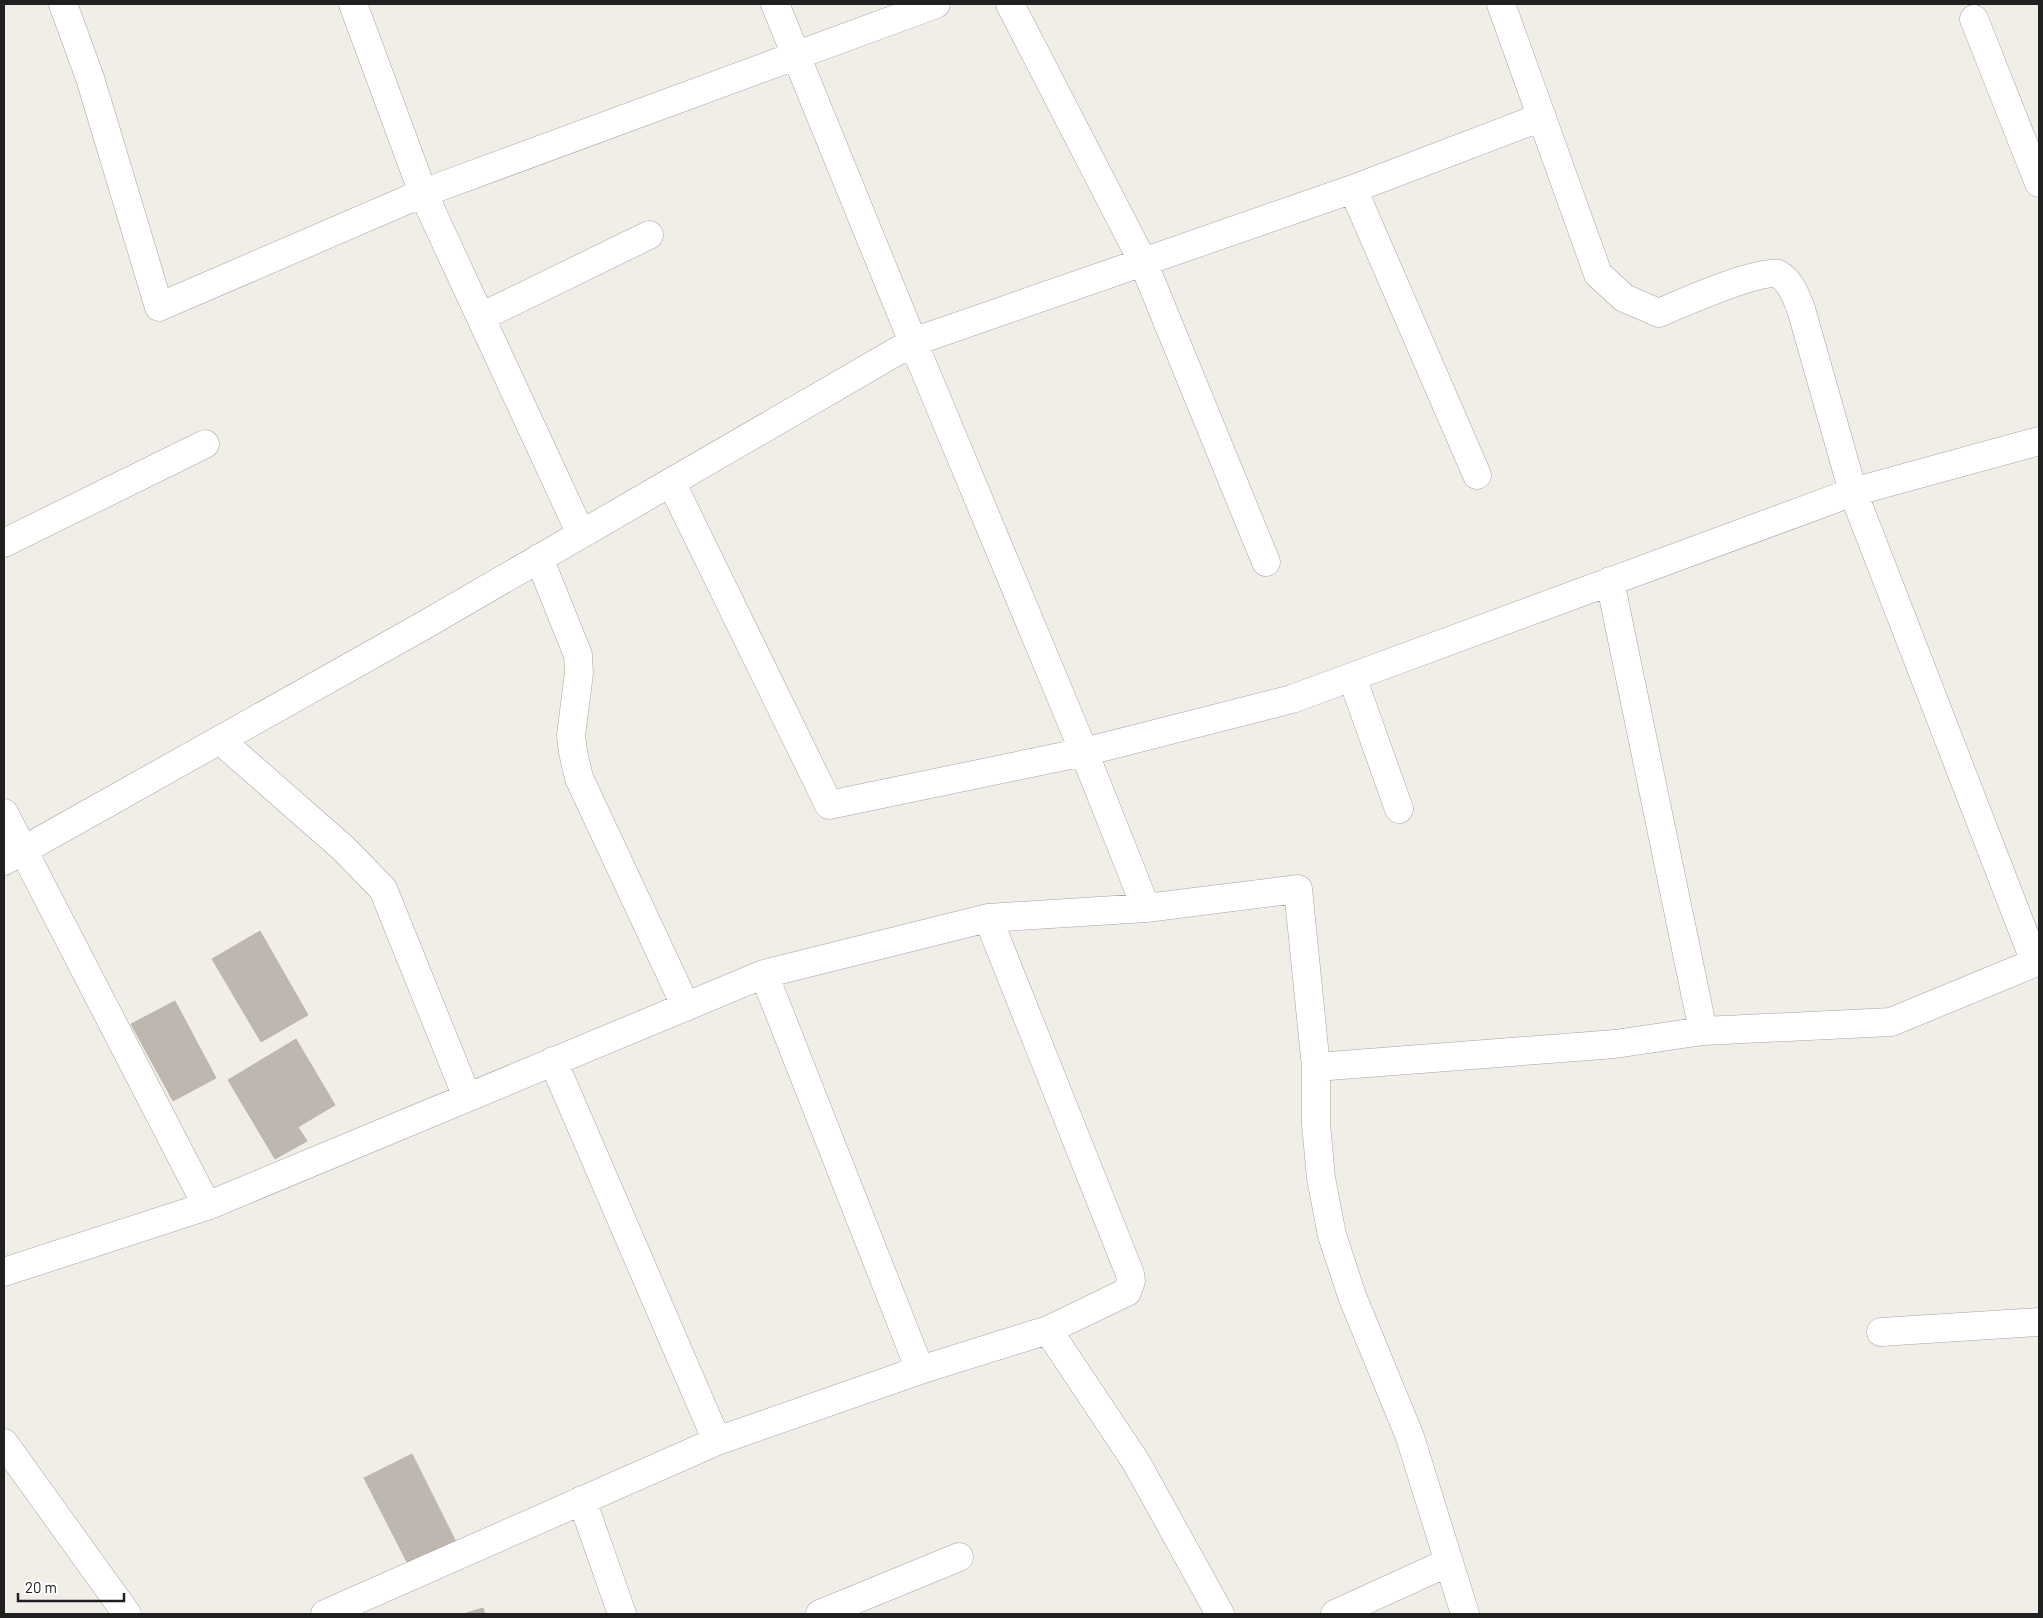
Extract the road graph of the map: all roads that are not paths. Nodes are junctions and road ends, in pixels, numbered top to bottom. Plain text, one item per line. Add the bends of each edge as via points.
1 (63, 4) edge
2 (353, 4) edge
3 (775, 4) edge
4 (936, 4) edge
5 (1010, 4) edge
6 (1501, 4) edge
7 (1974, 19) dead end
8 (797, 56) junction
9 (1542, 117) junction
10 (2039, 183) edge
11 (1353, 189) junction
12 (423, 193) junction
13 (649, 235) dead end
14 (1143, 262) junction
15 (481, 317) junction
16 (913, 342) junction
17 (2039, 441) edge
18 (205, 444) dead end
19 (1476, 475) dead end
20 (671, 482) junction
21 (1853, 492) junction
22 (581, 534) junction
23 (4, 543) edge
24 (539, 558) junction
25 (1266, 562) dead end
26 (1610, 581) junction
27 (1352, 677) junction
28 (220, 740) junction
29 (1084, 752) junction
30 (1399, 809) dead end
31 (4, 813) edge
32 (14, 856) edge
33 (1146, 908) junction
34 (988, 918) junction
35 (2037, 961) edge
36 (764, 974) junction
37 (686, 1006) junction
38 (1703, 1031) junction
39 (553, 1061) junction
40 (1316, 1067) junction
41 (467, 1097) junction
42 (207, 1206) junction
43 (4, 1272) edge
44 (2039, 1322) edge
45 (1048, 1330) junction
46 (1881, 1332) dead end
47 (920, 1370) junction
48 (717, 1441) junction
49 (4, 1443) edge
50 (582, 1500) junction
51 (959, 1557) dead end
52 (1449, 1562) junction
53 (127, 1614) edge
54 (325, 1614) edge
55 (622, 1614) edge
56 (820, 1614) edge
57 (1220, 1614) edge
58 (1335, 1614) edge
59 (1465, 1614) edge

1 - 12 street via 90,78 159,307
2 - 12 street
3 - 8 street
4 - 8 street
5 - 14 street
6 - 9 street
7 - 10 street
8 - 12 street
8 - 16 street
9 - 11 street
9 - 21 street via 1598,274 1624,298 1659,313 1766,273 1778,274 1790,285 1801,309
11 - 14 street
11 - 19 street
12 - 15 street
13 - 15 street
14 - 16 street
14 - 25 street
15 - 22 street
16 - 20 street
16 - 29 street
17 - 21 street
18 - 23 street
20 - 22 street
20 - 29 street via 829,805
21 - 26 street
21 - 35 street
22 - 24 street
24 - 28 street
24 - 37 street via 578,655 572,752 579,778
26 - 27 street
26 - 38 street
27 - 29 street via 1292,699
27 - 30 street
28 - 32 street
28 - 41 street via 343,848 383,889
29 - 33 street
31 - 32 street
32 - 42 street
33 - 34 street
33 - 40 street via 1298,889
34 - 36 street
34 - 45 street via 1130,1274 1127,1292
35 - 38 street via 1891,1022
36 - 37 street
36 - 47 street
37 - 39 street
38 - 40 street via 1615,1044
39 - 41 street
39 - 48 street
40 - 52 street via 1316,1124 1321,1178 1332,1235 1352,1296 1410,1437
41 - 42 street
42 - 43 street
44 - 46 street
45 - 47 street
45 - 57 street via 1136,1462
47 - 48 street
48 - 50 street
49 - 53 street
50 - 54 street
50 - 55 street
51 - 56 street
52 - 58 street
52 - 59 street

